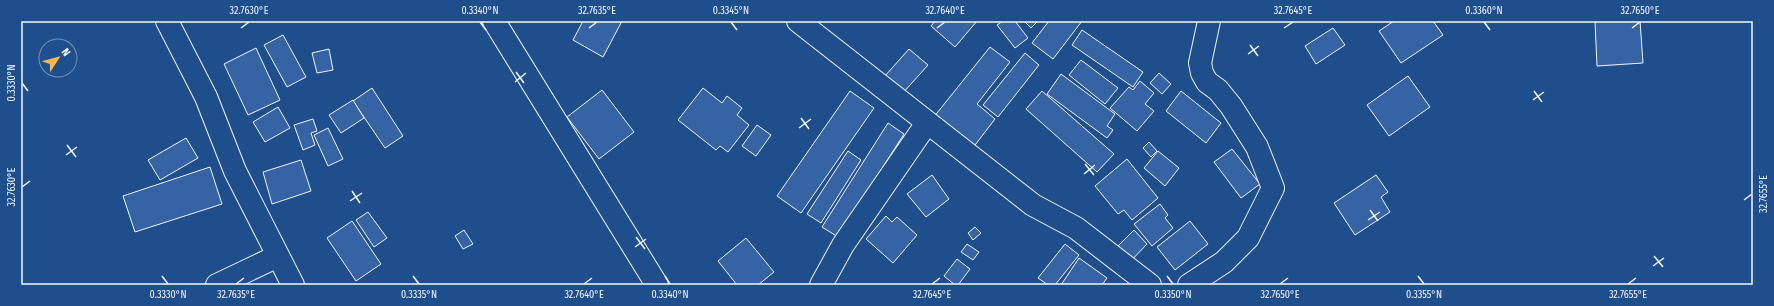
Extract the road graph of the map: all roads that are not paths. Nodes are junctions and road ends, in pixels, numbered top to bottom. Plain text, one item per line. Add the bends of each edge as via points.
1 (167, 21) edge
2 (494, 21) edge
3 (798, 21) edge
4 (1209, 21) edge
5 (927, 122) junction
6 (278, 256) junction
7 (217, 285) edge
8 (293, 285) edge
9 (657, 285) edge
10 (821, 285) edge
11 (1150, 285) edge
12 (1189, 285) edge

1 - 6 street via 206,97 235,171
2 - 9 street
3 - 5 street
4 - 12 street via 1200,63 1202,73 1207,82 1218,90 1231,106 1257,147 1273,188 1248,238 1224,262
5 - 10 street via 843,245
5 - 11 street via 1033,205 1076,228
6 - 7 street
6 - 8 street

